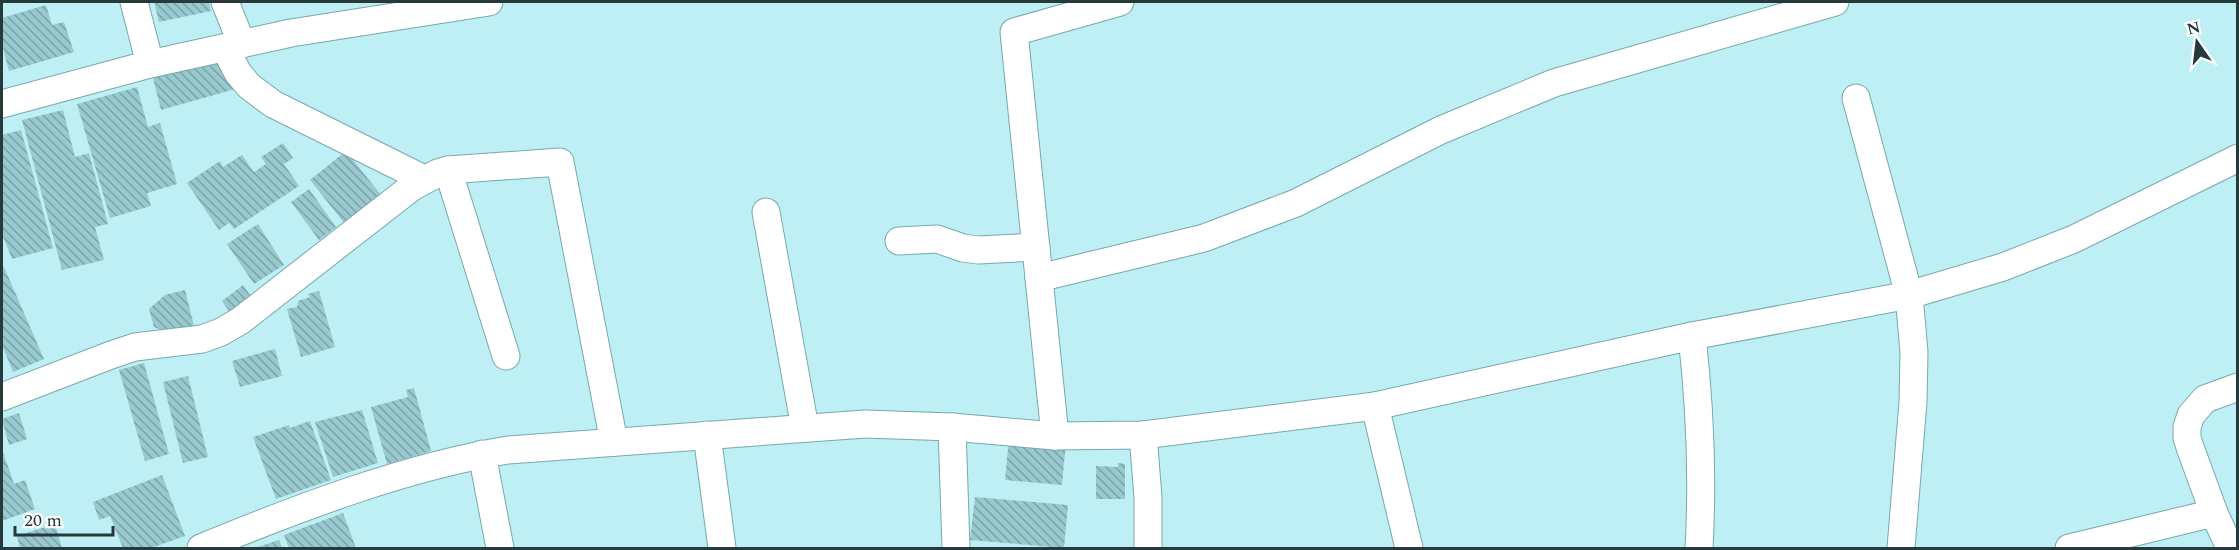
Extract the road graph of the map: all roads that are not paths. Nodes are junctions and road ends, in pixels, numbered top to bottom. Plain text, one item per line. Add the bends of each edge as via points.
1 (134, 2) edge
2 (225, 2) edge
3 (489, 2) edge
4 (1120, 2) edge
5 (1835, 2) edge
6 (234, 46) junction
7 (150, 64) junction
8 (1856, 98) dead end
9 (2, 104) edge
10 (2238, 158) edge
11 (436, 175) junction
12 (766, 212) dead end
13 (899, 240) dead end
14 (1036, 247) junction
15 (1039, 278) junction
16 (1909, 295) junction
17 (1692, 336) junction
18 (506, 356) dead end
19 (2238, 387) edge
20 (2, 397) edge
21 (1375, 406) junction
22 (952, 427) junction
23 (806, 428) junction
24 (707, 435) junction
25 (1143, 435) junction
26 (1055, 436) junction
27 (614, 442) junction
28 (483, 454) junction
29 (2214, 513) junction
30 (201, 549) edge
31 (500, 549) edge
32 (722, 549) edge
33 (956, 549) edge
34 (1148, 549) edge
35 (1409, 549) edge
36 (1699, 549) edge
37 (1901, 549) edge
38 (2069, 549) edge
39 (2230, 549) edge

1 - 7 street
2 - 6 street
3 - 6 street via 291,33
4 - 14 street via 1014,32
5 - 15 street via 1554,83 1441,130 1296,203 1204,238
6 - 7 street
6 - 11 street via 238,73 273,104
7 - 9 street
8 - 16 street
10 - 16 street via 2074,239 2003,267
11 - 18 street
11 - 20 street via 412,186 221,332 188,342 135,347
11 - 27 street via 560,162
12 - 23 street
13 - 14 street via 937,239 978,249
14 - 15 street
15 - 26 street
16 - 17 street
16 - 37 street via 1914,352
17 - 21 street
17 - 36 street via 1702,462
19 - 29 street via 2205,399 2191,415 2187,427 2187,438
21 - 25 street
21 - 35 street
22 - 23 street via 865,424
22 - 26 street
22 - 33 street
23 - 24 street
24 - 27 street
24 - 32 street
25 - 26 street
25 - 34 street
27 - 28 street
28 - 30 street via 398,477 267,521
28 - 31 street
29 - 38 street
29 - 39 street

